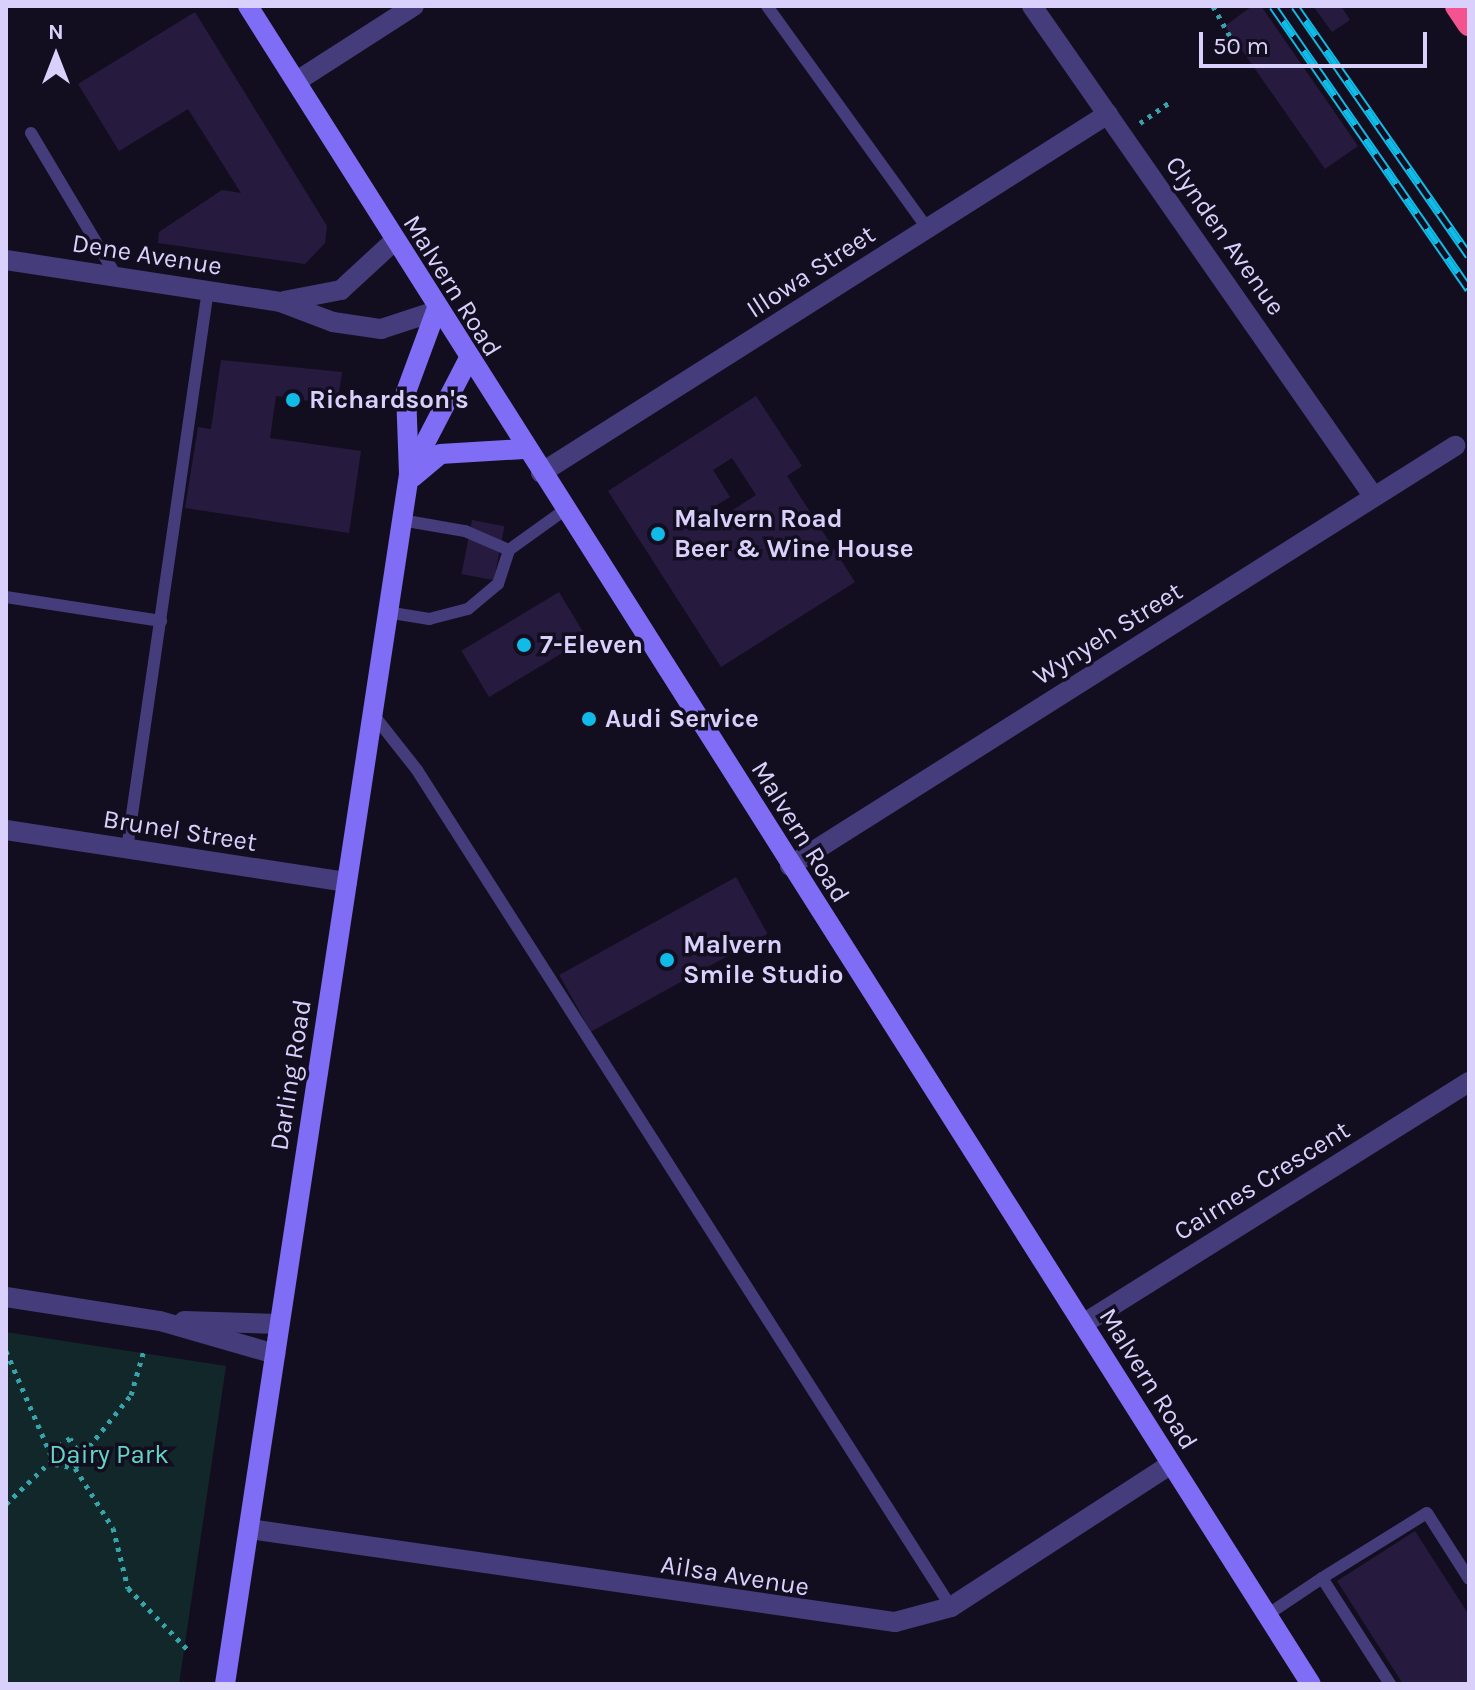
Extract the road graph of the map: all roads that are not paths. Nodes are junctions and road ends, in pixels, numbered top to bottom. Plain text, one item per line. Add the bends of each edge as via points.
1 (248, 6) edge
2 (414, 6) edge
3 (767, 6) edge
4 (1032, 6) edge
5 (1457, 6) edge
6 (1469, 24) edge
7 (297, 81) junction
8 (1108, 114) junction
9 (31, 133) dead end
10 (927, 228) junction
11 (393, 242) junction
12 (6, 260) edge
13 (117, 277) junction
14 (208, 290) junction
15 (280, 302) junction
16 (436, 311) junction
17 (468, 360) junction
18 (1455, 446) dead end
19 (524, 449) junction
20 (541, 473) junction
21 (408, 478) junction
22 (1374, 497) junction
23 (566, 509) junction
24 (401, 520) junction
25 (509, 550) junction
26 (6, 597) edge
27 (386, 612) junction
28 (161, 621) junction
29 (372, 713) junction
30 (6, 830) edge
31 (127, 849) junction
32 (790, 866) junction
33 (347, 882) junction
34 (1469, 1082) edge
35 (6, 1297) edge
36 (160, 1321) junction
37 (279, 1324) junction
38 (1083, 1324) junction
39 (275, 1354) junction
40 (1171, 1464) junction
41 (249, 1529) junction
42 (1322, 1578) junction
43 (1469, 1579) edge
44 (951, 1607) junction
45 (1267, 1615) junction
46 (225, 1684) edge
47 (1311, 1684) edge
48 (1390, 1684) edge

1 - 7 main road, Malvern Road
2 - 7 street
3 - 10 lane
4 - 8 street, Clynden Avenue
5 - 6 highway
7 - 11 main road, Malvern Road
8 - 10 street, Illowa Street
8 - 22 street, Clynden Avenue
9 - 13 lane
10 - 20 street, Illowa Street
11 - 15 street, Dene Avenue via 341,290
11 - 16 main road, Malvern Road
12 - 13 street, Dene Avenue
13 - 14 street, Dene Avenue
14 - 15 street, Dene Avenue
14 - 28 lane
15 - 16 street, Dene Avenue via 333,322 381,329
16 - 17 main road, Malvern Road
16 - 21 main road, Darling Road via 410,374 402,426
17 - 19 main road, Malvern Road
17 - 21 main road, Darling Road
18 - 22 street, Wynyeh Street
19 - 20 main road, Malvern Road
19 - 21 main road via 440,454
20 - 23 main road, Malvern Road
21 - 24 main road, Darling Road
22 - 32 street, Wynyeh Street
23 - 25 lane
23 - 32 main road, Malvern Road
24 - 25 lane via 465,531
24 - 27 main road, Darling Road
25 - 27 lane via 498,584 468,609 429,619
26 - 28 lane
27 - 29 main road, Darling Road
28 - 31 lane
29 - 33 main road, Darling Road
29 - 44 lane via 417,770
30 - 31 street, Brunel Street
31 - 33 street, Brunel Street
32 - 38 main road, Malvern Road
33 - 37 main road, Darling Road
34 - 38 street, Cairnes Crescent
35 - 36 street
36 - 37 street
36 - 39 street
37 - 39 main road, Darling Road
38 - 40 main road, Malvern Road
39 - 41 main road, Darling Road
40 - 44 street, Ailsa Avenue
40 - 45 main road, Malvern Road
41 - 44 street, Ailsa Avenue via 836,1618 916,1621
41 - 46 main road, Darling Road
42 - 43 lane via 1427,1513
42 - 45 lane
42 - 48 lane
45 - 47 main road, Malvern Road

